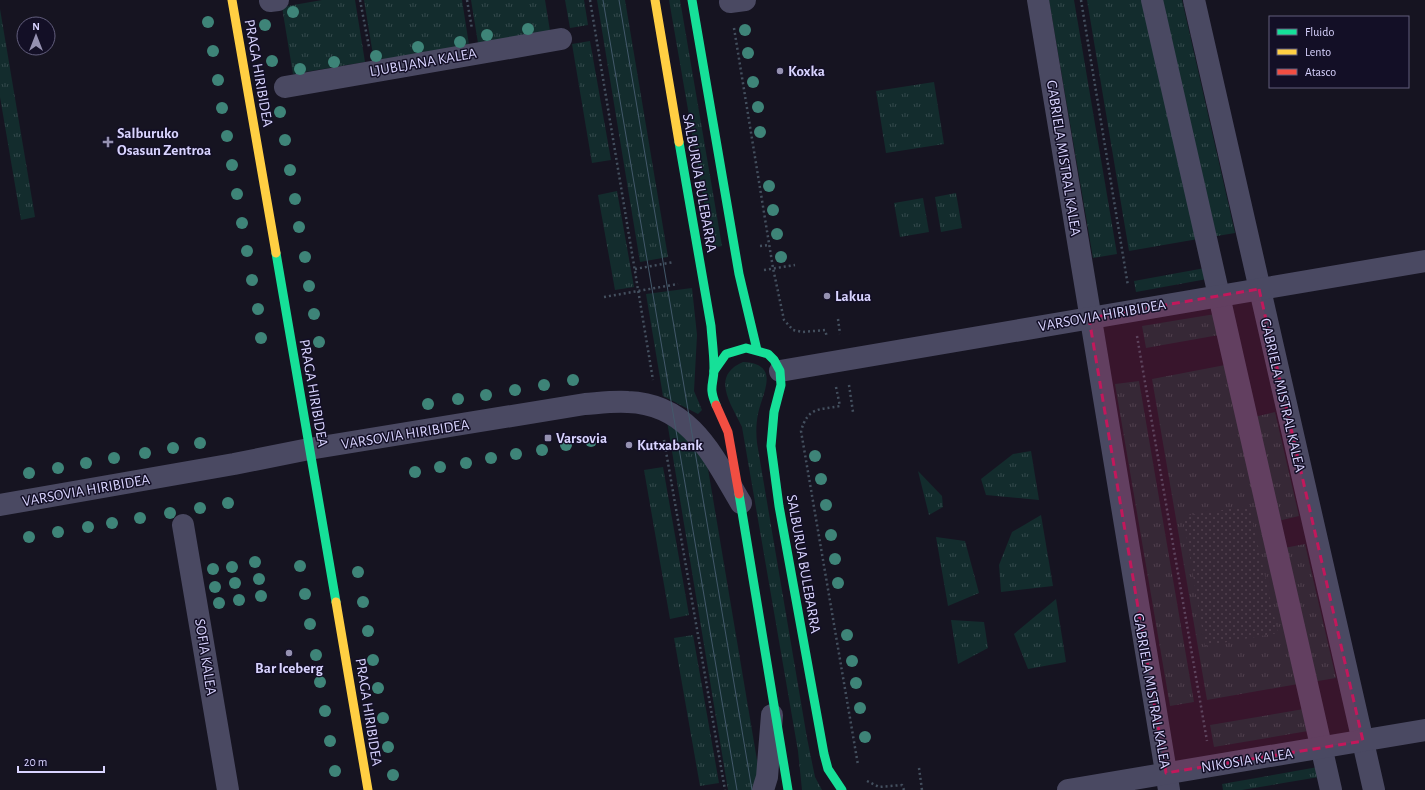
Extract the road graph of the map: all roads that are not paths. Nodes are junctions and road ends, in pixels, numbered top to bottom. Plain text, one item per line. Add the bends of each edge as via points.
1 (232, 0) edge
2 (655, 0) edge
3 (692, 0) edge
4 (1038, 0) edge
5 (1152, 0) edge
6 (1194, 0) edge
7 (561, 39) dead end
8 (285, 87) dead end
9 (1425, 261) edge
10 (1259, 289) junction
11 (1219, 295) junction
12 (1090, 318) junction
13 (757, 350) junction
14 (780, 370) junction
15 (714, 371) junction
16 (309, 449) junction
17 (0, 504) edge
18 (741, 504) junction
19 (184, 525) dead end
20 (773, 693) junction
21 (1425, 730) edge
22 (1364, 741) junction
23 (1321, 748) junction
24 (1167, 782) edge
25 (228, 790) edge
26 (368, 790) edge
27 (763, 790) edge
28 (788, 790) edge
29 (842, 790) edge
30 (1068, 790) edge
31 (1330, 790) edge
32 (1374, 790) edge

1 - 16 main road, PRAGA HIRIBIDEA
2 - 15 main road, SALBURUA BULEBARRA via 710,326
3 - 13 main road, SALBURUA BULEBARRA via 739,274
4 - 12 street, GABRIELA MISTRAL KALEA
5 - 11 street
6 - 10 street, GABRIELA MISTRAL KALEA
7 - 8 street, LJUBLJANA KALEA
9 - 10 street, VARSOVIA HIRIBIDEA
10 - 11 street, VARSOVIA HIRIBIDEA
10 - 22 street, GABRIELA MISTRAL KALEA
11 - 12 street, VARSOVIA HIRIBIDEA
11 - 23 street
12 - 14 street, VARSOVIA HIRIBIDEA
12 - 24 street, GABRIELA MISTRAL KALEA
13 - 14 main road via 768,354
13 - 15 main road, SALBURUA BULEBARRA via 741,349 726,354
14 - 29 main road, SALBURUA BULEBARRA via 781,385 771,429 779,506 824,754 828,769
15 - 18 main road, SALBURUA BULEBARRA via 710,382 712,395 728,432
16 - 17 street, VARSOVIA HIRIBIDEA
16 - 18 street, VARSOVIA HIRIBIDEA via 585,404 629,402 658,407 691,427 708,447
16 - 26 main road, PRAGA HIRIBIDEA
18 - 20 main road, SALBURUA BULEBARRA
19 - 25 street, SOFIA KALEA
20 - 27 street via 767,777
20 - 28 main road, SALBURUA BULEBARRA
21 - 22 street, NIKOSIA KALEA
22 - 23 street, NIKOSIA KALEA
22 - 32 street, GABRIELA MISTRAL KALEA
23 - 24 street, NIKOSIA KALEA via 1212,766
23 - 31 street
24 - 30 street, NIKOSIA KALEA

